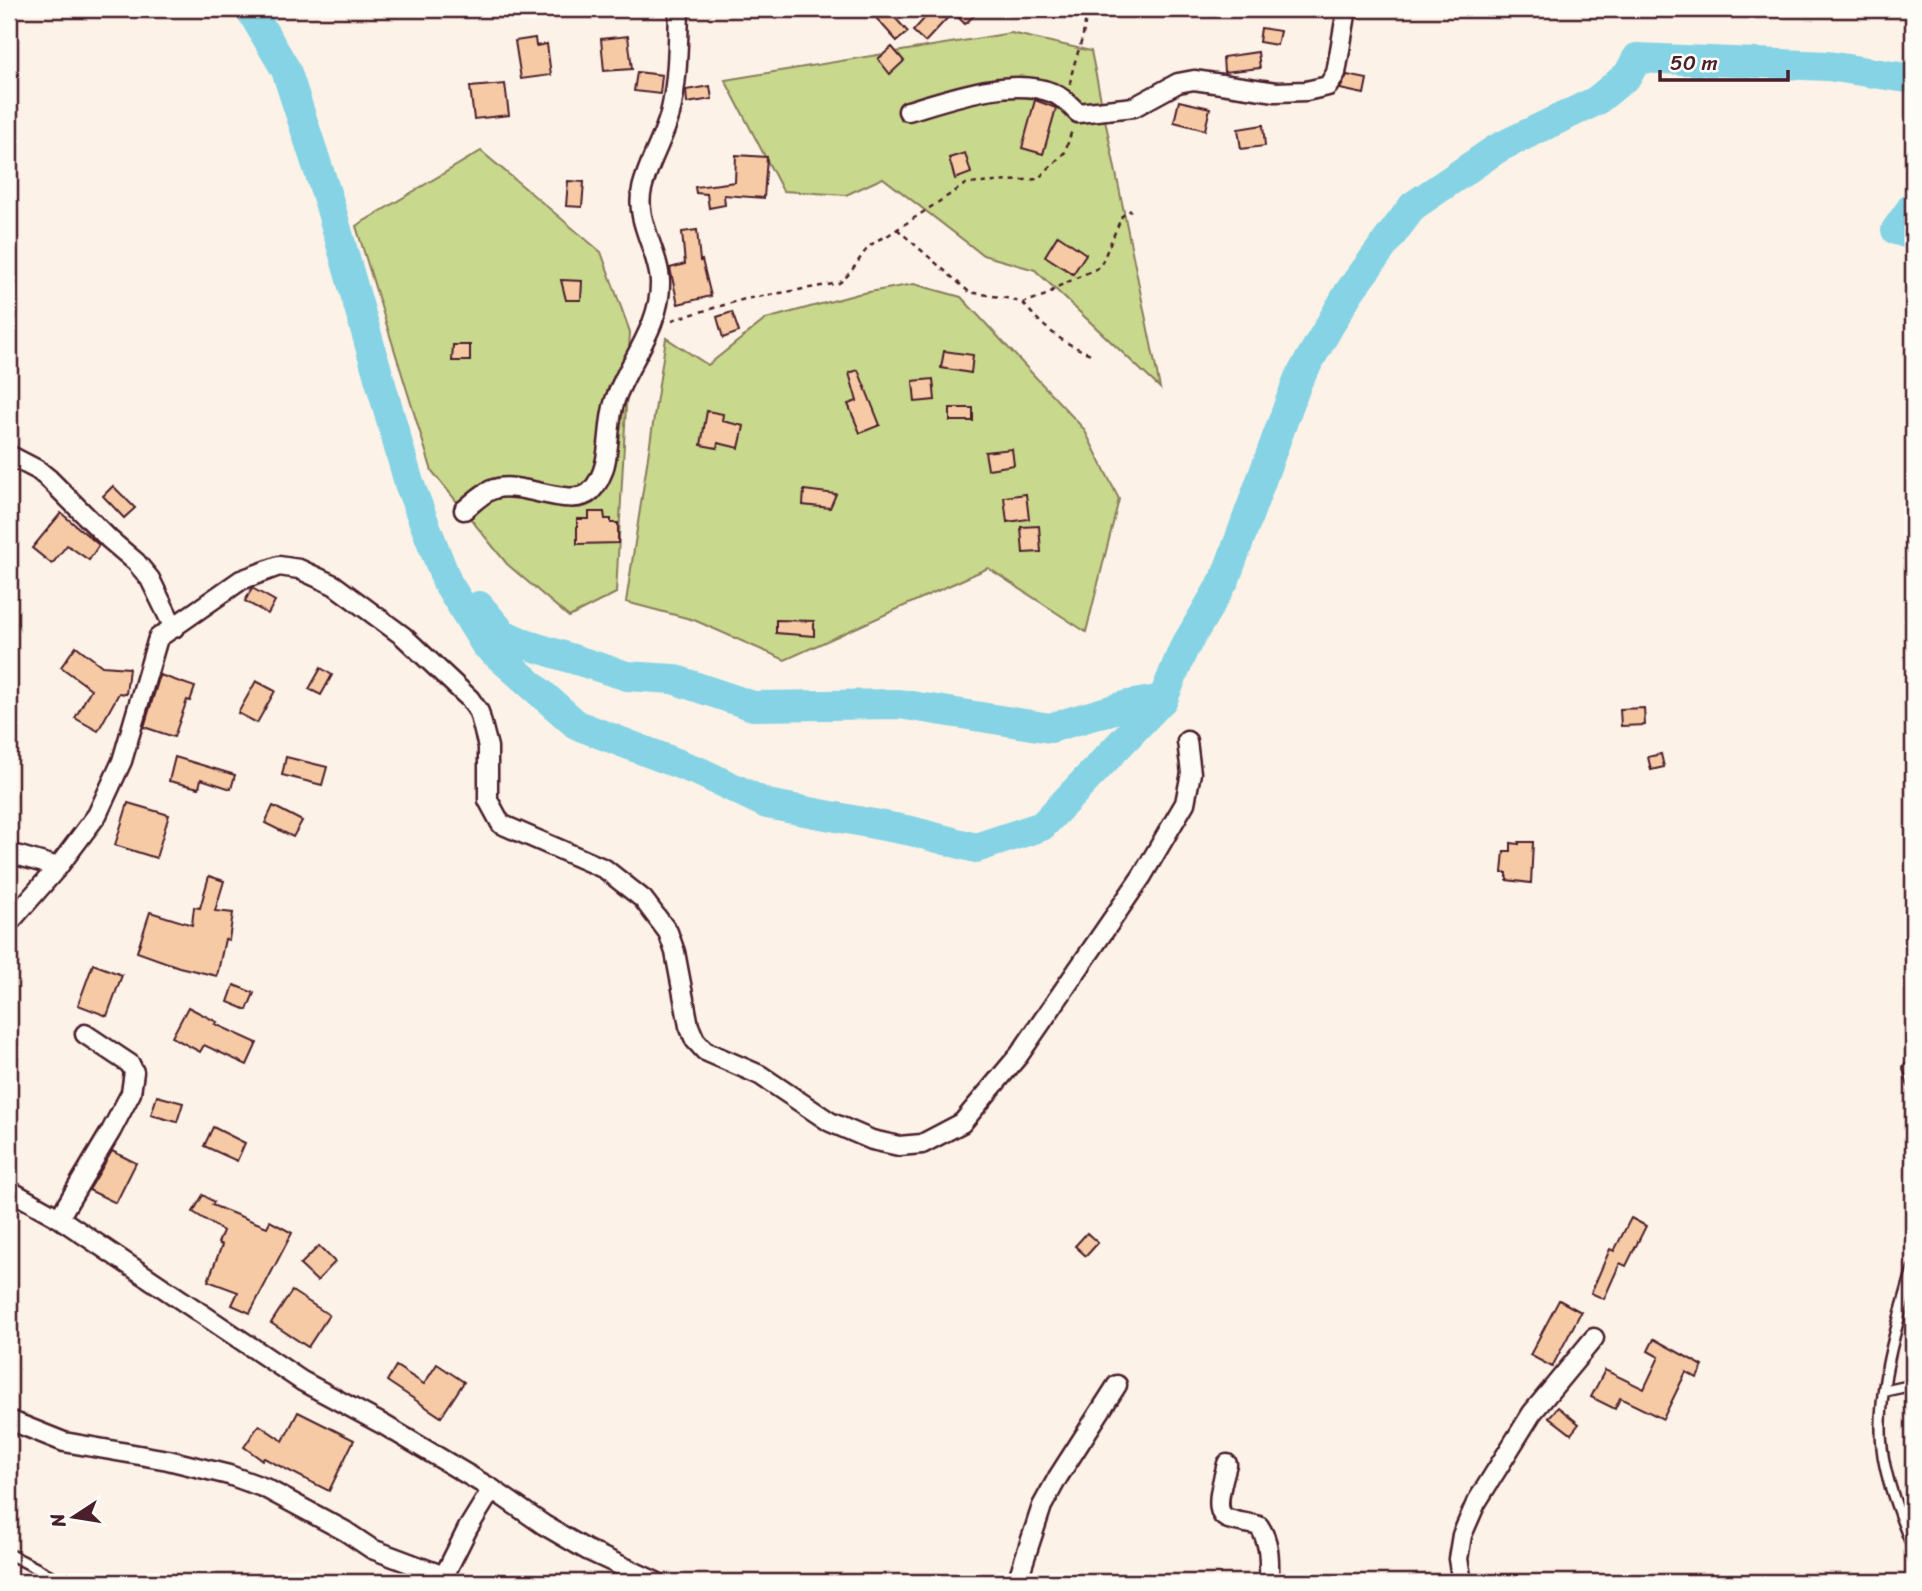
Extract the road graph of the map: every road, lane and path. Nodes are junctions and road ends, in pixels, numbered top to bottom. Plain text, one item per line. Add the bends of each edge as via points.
1 (679, 9) edge
2 (1085, 9) edge
3 (1347, 9) edge
4 (1073, 108) junction
5 (908, 111) dead end
6 (1131, 209) dead end
7 (897, 229) junction
8 (1023, 303) junction
9 (651, 326) junction
10 (1091, 354) dead end
11 (9, 456) edge
12 (464, 510) dead end
13 (174, 628) junction
14 (1187, 741) dead end
15 (9, 853) edge
16 (58, 867) junction
17 (9, 923) edge
18 (85, 1034) dead end
19 (1909, 1068) dead end
20 (1913, 1083) edge
21 (9, 1190) edge
22 (59, 1218) junction
23 (1913, 1269) edge
24 (1594, 1338) dead end
25 (1118, 1385) dead end
26 (1913, 1385) edge
27 (1885, 1391) junction
28 (9, 1420) edge
29 (1227, 1464) dead end
30 (492, 1489) junction
31 (1913, 1548) edge
32 (9, 1555) edge
33 (443, 1579) edge
34 (63, 1582) edge
35 (656, 1582) edge
36 (1017, 1582) edge
37 (1269, 1582) edge
38 (1462, 1582) edge

1 - 9 street via 670,113 641,191 660,279
2 - 4 path via 1084,31 1072,64
3 - 4 street via 1336,73 1328,86 1276,92 1194,80 1178,83 1134,107
4 - 5 street via 1054,93 1031,87 967,94
4 - 7 path via 1065,152 1038,179 966,184
6 - 8 path via 1122,216 1100,267
7 - 8 path via 969,292
7 - 9 path via 866,248 849,276 839,283 746,299
8 - 10 path via 1043,327
9 - 12 street via 614,401 600,476 590,492 580,498 564,498 511,486 491,489
11 - 13 street via 49,479 136,562 150,579
13 - 14 street via 241,580 279,566 299,569 334,585 403,636 470,699 479,712 488,747 488,800 501,824 605,869 657,916 675,953 689,1026 705,1051 760,1075 830,1122 899,1146 922,1144 962,1123 1019,1055 1142,876 1185,803 1191,773
13 - 16 street via 158,638 112,785 97,815
15 - 16 street
16 - 17 street
18 - 22 street via 130,1064 134,1072 131,1093
19 - 20 lane
21 - 22 street
22 - 30 street via 302,1381
23 - 27 lane via 1894,1332
24 - 38 street via 1532,1413 1476,1503 1462,1535 1458,1559
25 - 36 street via 1042,1506
26 - 27 lane
27 - 31 lane via 1884,1465
28 - 33 street via 64,1443 168,1460 253,1483 372,1549
29 - 37 street via 1219,1505 1222,1514 1259,1526 1266,1536
30 - 33 street
30 - 35 street via 577,1544
32 - 34 lane

